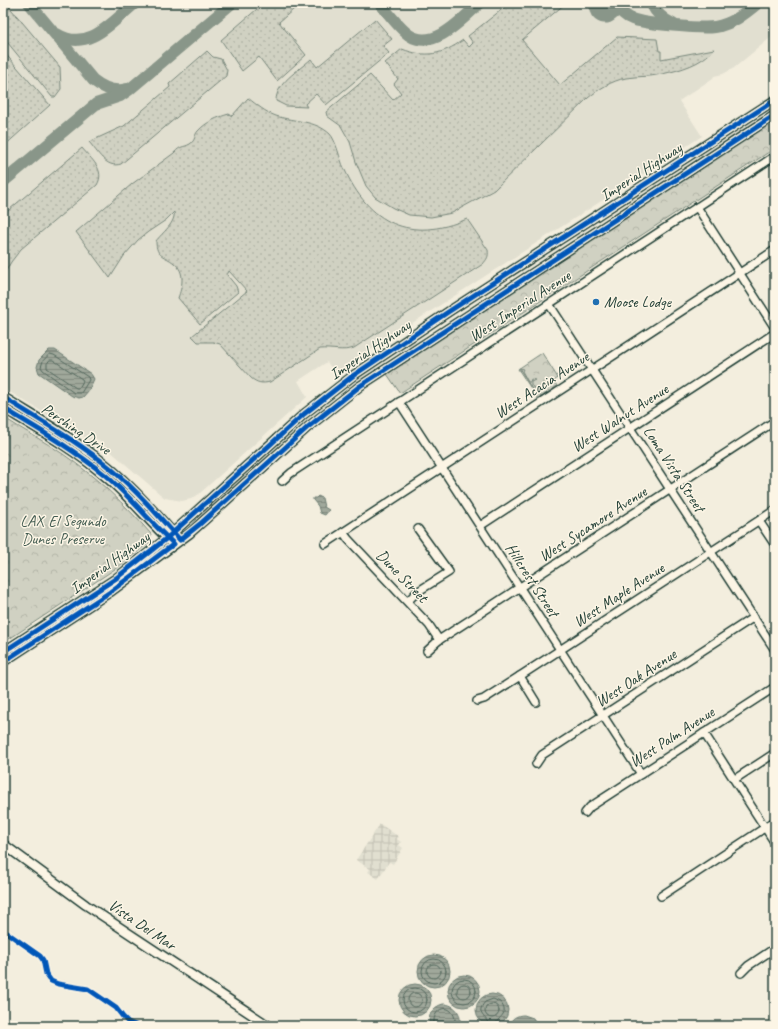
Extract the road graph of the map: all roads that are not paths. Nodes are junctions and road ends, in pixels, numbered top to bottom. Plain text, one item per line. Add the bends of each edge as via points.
1 (775, 100) edge
2 (775, 115) edge
3 (775, 156) edge
4 (697, 207) junction
5 (775, 250) edge
6 (739, 273) junction
7 (549, 304) junction
8 (775, 328) edge
9 (775, 334) edge
10 (400, 344) junction
11 (592, 369) junction
12 (382, 370) junction
13 (3, 398) edge
14 (399, 402) junction
15 (3, 408) edge
16 (775, 421) edge
17 (631, 428) junction
18 (442, 468) junction
19 (282, 481) dead end
20 (671, 490) junction
21 (775, 510) edge
22 (759, 521) junction
23 (480, 526) junction
24 (418, 529) dead end
25 (343, 532) junction
26 (170, 535) junction
27 (177, 542) junction
28 (325, 544) dead end
29 (775, 545) edge
30 (711, 552) junction
31 (520, 588) junction
32 (408, 601) junction
33 (754, 617) junction
34 (439, 640) junction
35 (561, 650) junction
36 (775, 650) edge
37 (427, 651) dead end
38 (3, 652) edge
39 (3, 662) edge
40 (520, 676) junction
41 (775, 687) edge
42 (477, 701) dead end
43 (536, 702) dead end
44 (603, 716) junction
45 (704, 733) junction
46 (775, 753) edge
47 (536, 764) dead end
48 (641, 774) junction
49 (735, 779) junction
50 (585, 813) dead end
51 (775, 821) edge
52 (765, 827) junction
53 (775, 843) edge
54 (3, 844) edge
55 (661, 896) dead end
56 (775, 948) edge
57 (742, 973) dead end
58 (269, 1026) edge

1 - 10 main road, Imperial Highway
2 - 12 main road, Imperial Highway
3 - 4 street, West Imperial Avenue
4 - 6 street
4 - 7 street, West Imperial Avenue
5 - 6 street, West Acacia Avenue
6 - 8 street
6 - 11 street, West Acacia Avenue
7 - 11 street, Loma Vista Street
7 - 14 street, West Imperial Avenue
9 - 17 street, West Walnut Avenue
10 - 12 main road via 398,349 380,361
10 - 26 main road, Imperial Highway via 354,375 304,414
11 - 17 street, Loma Vista Street
11 - 18 street, West Acacia Avenue
12 - 27 main road, Imperial Highway via 330,408
13 - 26 main road, Pershing Drive via 71,439 110,469 135,491
14 - 18 street, Hillcrest Street
14 - 19 street, West Imperial Avenue
15 - 26 main road, Pershing Drive via 66,446 129,497
16 - 20 street, West Sycamore Avenue
17 - 20 street, Loma Vista Street
17 - 23 street, West Walnut Avenue
18 - 23 street, Hillcrest Street
18 - 25 street, West Acacia Avenue
20 - 30 street, Loma Vista Street
20 - 31 street, West Sycamore Avenue
21 - 22 street, West Maple Avenue
22 - 29 street
22 - 30 street, West Maple Avenue
23 - 31 street, Hillcrest Street
24 - 32 street via 449,572 417,592
25 - 28 street, West Acacia Avenue
25 - 32 street, Dune Street
26 - 27 main road, Pershing Drive
26 - 38 main road, Imperial Highway via 115,579
27 - 39 main road, Imperial Highway via 105,596
30 - 33 street, Loma Vista Street
30 - 35 street, West Maple Avenue
31 - 34 street, West Sycamore Avenue
31 - 35 street, Hillcrest Street
32 - 34 street, Dune Street
33 - 36 street, Loma Vista Street
33 - 44 street, West Oak Avenue
34 - 37 street, West Sycamore Avenue
35 - 40 street, West Maple Avenue
35 - 44 street, Hillcrest Street
40 - 42 street, West Maple Avenue
40 - 43 street
41 - 45 street, West Palm Avenue
44 - 47 street, West Oak Avenue via 542,755
44 - 48 street, Hillcrest Street
45 - 48 street, West Palm Avenue
45 - 49 street
46 - 49 street
48 - 50 street, West Palm Avenue via 590,807
49 - 52 street
51 - 52 street
52 - 53 street
52 - 55 street
54 - 58 main road, Vista Del Mar via 86,904
56 - 57 street

